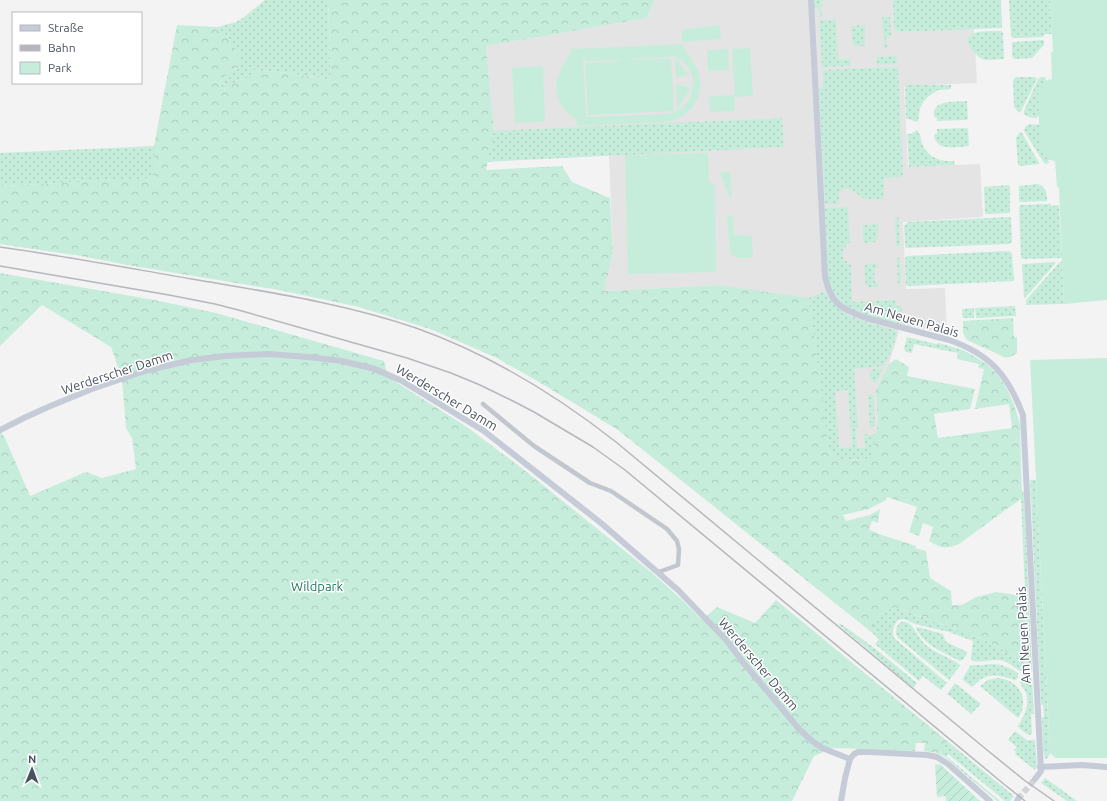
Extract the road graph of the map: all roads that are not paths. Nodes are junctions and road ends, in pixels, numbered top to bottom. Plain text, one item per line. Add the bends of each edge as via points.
1 (811, 0) edge
2 (483, 404) dead end
3 (0, 430) edge
4 (659, 572) junction
5 (850, 759) junction
6 (1040, 767) junction
7 (1107, 767) edge
8 (1035, 779) tunnel mouth
9 (841, 801) edge
10 (990, 801) edge

1 - 6 street, Am Neuen Palais via 825,276 831,297 854,314 949,340 974,351 999,370 1009,383 1023,415
2 - 4 street, Werderscher Damm via 534,446 590,483 611,491 667,529 677,542 678,565
3 - 4 street, Werderscher Damm via 92,389 145,371 192,360 268,354 342,361 402,380 484,431
4 - 5 street, Werderscher Damm via 728,641 803,733 822,748
5 - 9 street
5 - 10 street via 858,752 937,757
6 - 7 street
6 - 8 street via 1041,771

